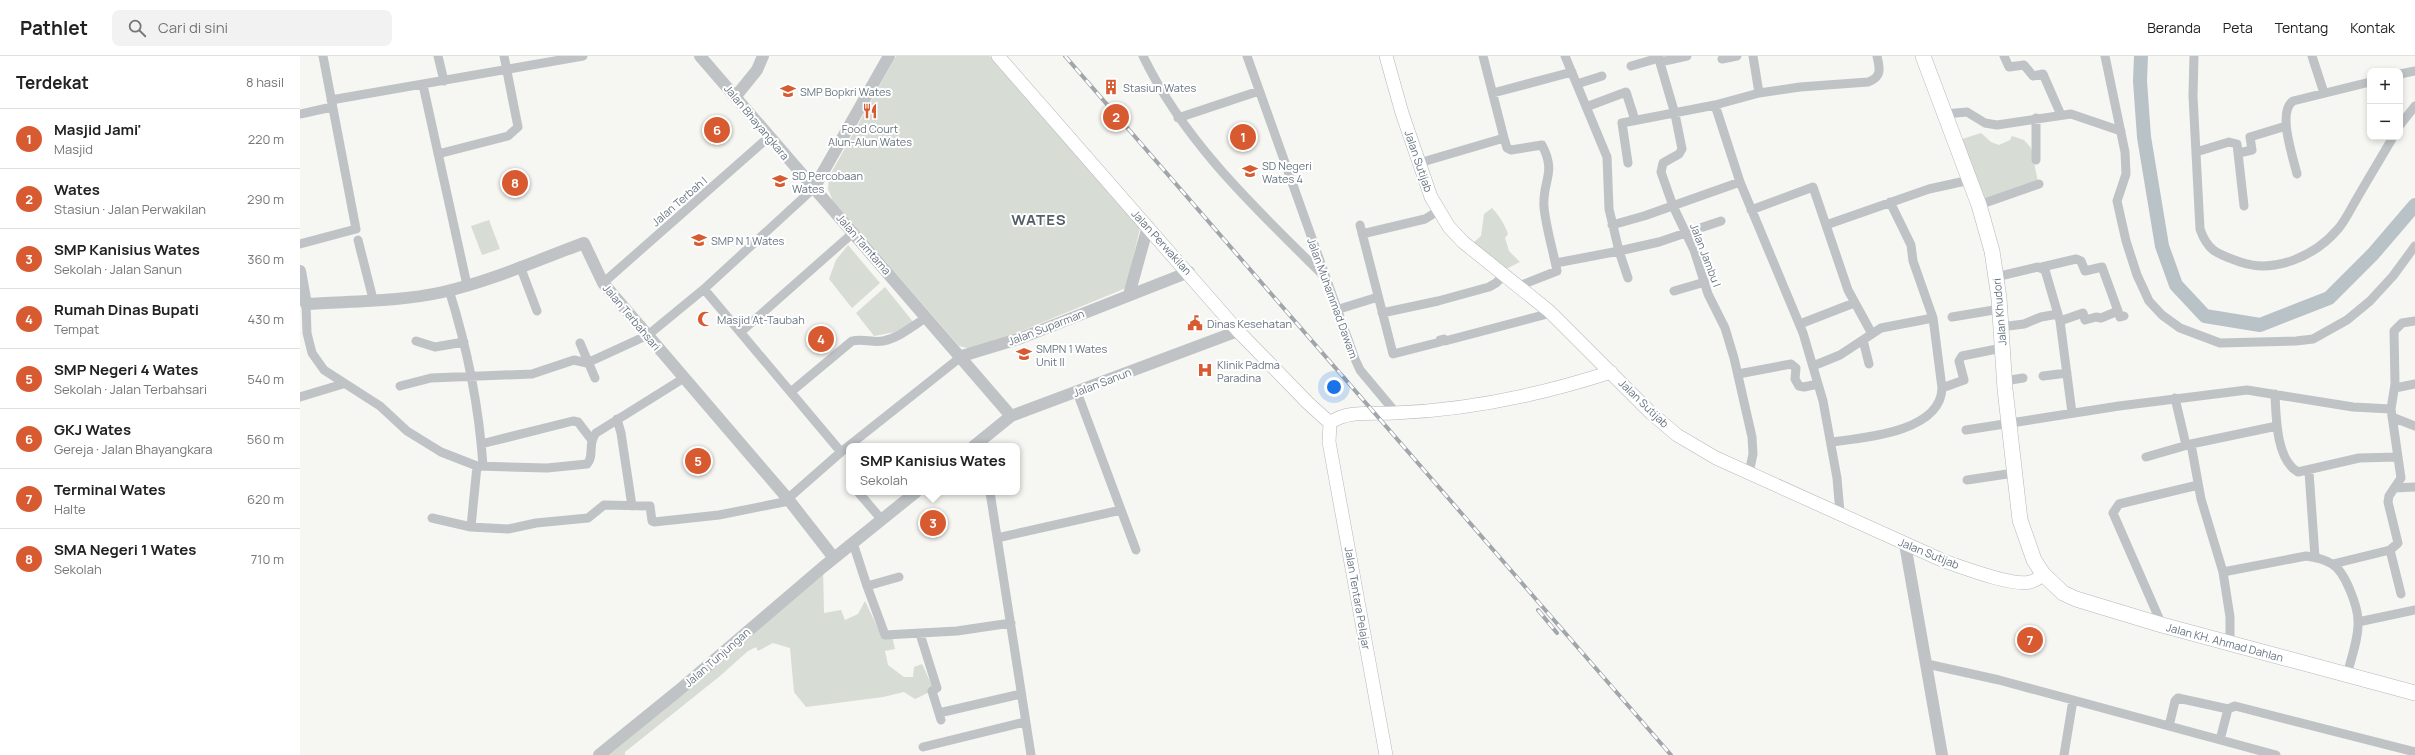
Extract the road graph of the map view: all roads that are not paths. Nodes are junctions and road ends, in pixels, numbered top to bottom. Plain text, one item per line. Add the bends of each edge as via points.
1 (323, 56) edge
2 (438, 56) edge
3 (504, 56) edge
4 (584, 56) edge
5 (700, 56) edge
6 (763, 56) edge
7 (889, 56) edge
8 (998, 56) edge
9 (1143, 56) edge
10 (1247, 56) edge
11 (1386, 56) edge
12 (1483, 56) edge
13 (1565, 56) edge
14 (1688, 56) edge
15 (1737, 56) edge
16 (1753, 56) edge
17 (1877, 56) edge
18 (1923, 56) edge
19 (2004, 56) edge
20 (2105, 56) edge
21 (2194, 56) edge
22 (2312, 56) edge
23 (560, 58) edge
24 (1659, 59) edge
25 (1722, 59) dead end
26 (1631, 66) dead end
27 (507, 70) junction
28 (2415, 71) edge
29 (1572, 72) junction
30 (2403, 73) edge
31 (1602, 76) dead end
32 (444, 81) junction
33 (2367, 83) edge
34 (1577, 84) junction
35 (423, 85) junction
36 (1259, 91) junction
37 (1493, 93) junction
38 (1759, 93) junction
39 (2324, 94) junction
40 (736, 96) junction
41 (331, 103) junction
42 (1715, 106) junction
43 (2415, 106) edge
44 (1586, 107) junction
45 (300, 114) edge
46 (1675, 114) junction
47 (1945, 114) junction
48 (2060, 115) junction
49 (1178, 118) junction
50 (2036, 118) junction
51 (1635, 120) junction
52 (2403, 121) edge
53 (2286, 126) junction
54 (2121, 131) junction
55 (770, 136) junction
56 (1504, 138) junction
57 (2391, 140) edge
58 (2196, 152) junction
59 (2239, 153) junction
60 (438, 154) junction
61 (2036, 160) dead end
62 (1628, 163) dead end
63 (1419, 164) junction
64 (2297, 174) dead end
65 (1970, 180) junction
66 (1740, 182) junction
67 (2039, 184) dead end
68 (814, 188) junction
69 (1890, 202) junction
70 (1980, 205) junction
71 (1673, 206) junction
72 (2244, 206) dead end
73 (1438, 210) junction
74 (1751, 210) junction
75 (1721, 221) dead end
76 (1612, 225) junction
77 (1826, 225) junction
78 (1148, 226) junction
79 (854, 232) junction
80 (1686, 232) junction
81 (357, 233) junction
82 (300, 244) edge
83 (2415, 246) edge
84 (1619, 251) junction
85 (1556, 263) junction
86 (520, 266) junction
87 (2042, 267) junction
88 (300, 271) edge
89 (1189, 272) junction
90 (1504, 275) junction
91 (1325, 277) junction
92 (1996, 277) junction
93 (1628, 278) dead end
94 (1705, 282) junction
95 (603, 283) junction
96 (467, 285) junction
97 (1519, 286) junction
98 (704, 289) junction
99 (449, 290) junction
100 (1674, 292) dead end
101 (1129, 295) junction
102 (1378, 297) junction
103 (373, 299) junction
104 (1854, 303) junction
105 (306, 304) junction
106 (2000, 309) junction
107 (1336, 310) junction
108 (537, 311) dead end
109 (1382, 313) junction
110 (1551, 314) junction
111 (1952, 316) dead end
112 (927, 317) junction
113 (2059, 317) junction
114 (1932, 318) junction
115 (2415, 322) edge
116 (1800, 324) junction
117 (2001, 328) junction
118 (742, 331) junction
119 (1238, 331) junction
120 (1872, 334) junction
121 (648, 335) junction
122 (1863, 340) junction
123 (416, 341) dead end
124 (464, 342) junction
125 (580, 343) dead end
126 (2002, 348) junction
127 (962, 356) junction
128 (588, 362) junction
129 (1869, 364) dead end
130 (1813, 366) junction
131 (1611, 372) junction
132 (2067, 373) junction
133 (1738, 374) junction
134 (2043, 376) dead end
135 (471, 377) junction
136 (595, 378) dead end
137 (684, 378) junction
138 (2023, 378) dead end
139 (2004, 381) junction
140 (343, 384) junction
141 (1818, 384) junction
142 (2415, 384) edge
143 (400, 386) dead end
144 (1942, 388) junction
145 (2395, 388) junction
146 (792, 391) junction
147 (1077, 392) junction
148 (2275, 394) junction
149 (300, 397) edge
150 (2175, 398) junction
151 (1396, 413) junction
152 (2072, 413) junction
153 (2391, 413) junction
154 (1011, 416) junction
155 (617, 419) junction
156 (1330, 423) junction
157 (2009, 424) junction
158 (2277, 426) junction
159 (2415, 426) edge
160 (1966, 430) dead end
161 (592, 439) junction
162 (1831, 442) junction
163 (852, 443) edge
164 (980, 443) edge
165 (481, 444) junction
166 (2189, 445) junction
167 (846, 448) edge
168 (841, 452) junction
169 (2146, 457) dead end
170 (2398, 457) junction
171 (480, 466) junction
172 (2309, 472) junction
173 (1749, 473) junction
174 (2014, 473) junction
175 (1966, 480) dead end
176 (2198, 485) junction
177 (2415, 487) edge
178 (2394, 488) junction
179 (861, 495) edge
180 (912, 495) edge
181 (990, 495) edge
182 (788, 499) junction
183 (632, 506) junction
184 (1121, 510) junction
185 (1840, 513) junction
186 (432, 518) dead end
187 (882, 520) junction
188 (471, 527) junction
189 (997, 538) junction
190 (853, 543) junction
191 (1905, 544) junction
192 (1136, 550) dead end
193 (2390, 550) junction
194 (2315, 557) junction
195 (834, 558) junction
196 (2333, 564) junction
197 (2223, 572) junction
198 (2043, 574) junction
199 (899, 577) dead end
200 (867, 586) junction
201 (2401, 594) dead end
202 (2415, 610) edge
203 (2358, 622) junction
204 (1011, 623) junction
205 (2162, 625) junction
206 (920, 634) junction
207 (2230, 643) junction
208 (1927, 664) junction
209 (2347, 675) junction
210 (2415, 693) edge
211 (1021, 694) junction
212 (2073, 700) junction
213 (2228, 710) junction
214 (1025, 722) junction
215 (2169, 726) junction
216 (2220, 740) junction
217 (923, 747) dead end
218 (2415, 752) edge
219 (599, 755) edge
220 (1031, 755) edge
221 (1386, 755) edge
222 (1942, 755) edge
223 (2064, 755) edge
224 (2276, 755) edge

1 - 41 street
2 - 32 street
3 - 27 street
4 - 23 street
5 - 40 street, Jalan Bhayangkara
6 - 40 street via 757,70
7 - 68 street
8 - 78 main road, Jalan Perwakilan
9 - 49 street
10 - 36 street, Jalan Muhammad Dawam
11 - 63 main road, Jalan Sutijab
12 - 37 street
13 - 29 street
14 - 24 street
15 - 25 street
16 - 38 street
17 - 38 street via 1880,73 1868,82
18 - 47 highway, Jalan Khudori
19 - 48 street via 2009,67 2024,65 2033,76 2043,74
20 - 54 street
21 - 58 street
22 - 39 street
23 - 27 street
24 - 26 street
24 - 46 street, Jalan Jambu I
27 - 32 street
27 - 60 street via 517,130 508,136
28 - 30 street
29 - 34 street
29 - 37 street
31 - 34 street
32 - 35 street
33 - 39 street
34 - 44 street
35 - 41 street
35 - 60 street
36 - 49 street
36 - 91 street, Jalan Muhammad Dawam
37 - 56 street
38 - 42 street
39 - 53 street via 2288,104
40 - 55 street, Jalan Bhayangkara
41 - 45 street
41 - 81 street
42 - 46 street
42 - 66 street
43 - 52 street
44 - 51 street via 1626,92
44 - 76 street via 1608,160 1608,202
46 - 51 street
46 - 71 street, Jalan Jambu I via 1682,149 1661,166
47 - 50 street via 1967,112 1985,123 1996,126
47 - 65 highway, Jalan Khudori
48 - 50 street
48 - 54 street via 2085,117
49 - 91 street via 1256,209
50 - 61 street
51 - 62 street via 1621,125
53 - 59 street via 2250,137 2251,150
53 - 64 street
54 - 83 street via 2126,174 2117,204 2137,275 2144,292 2157,310 2180,328 2197,336 2220,343 2296,342 2313,339 2347,320 2370,301
55 - 68 street, Jalan Bhayangkara
55 - 95 street, Jalan Terbah I
56 - 63 street
56 - 85 street via 1509,150 1542,144 1547,156 1550,171 1544,195 1544,208
57 - 58 street via 2339,228 2326,241 2289,263 2266,267 2248,265 2223,256 2208,247 2200,228
58 - 59 street via 2234,142
59 - 72 street
60 - 96 street
63 - 73 main road, Jalan Sutijab
65 - 69 street via 1929,189
65 - 70 highway, Jalan Khudori
66 - 71 street
66 - 74 street
67 - 70 street
68 - 79 street, Jalan Tamtama
68 - 98 street
69 - 77 street
69 - 114 street via 1911,245 1913,261
70 - 92 highway, Jalan Khudori
71 - 76 street
71 - 80 street, Jalan Jambu I
73 - 90 main road, Jalan Sutijab via 1463,242
73 - 102 street via 1425,219 1361,229
74 - 77 street via 1811,187
74 - 116 street
75 - 80 street
76 - 84 street
77 - 104 street
78 - 89 main road, Jalan Perwakilan
78 - 101 street
79 - 112 street, Jalan Tamtama
79 - 118 street
80 - 84 street via 1659,242
80 - 94 street, Jalan Jambu I
81 - 82 street
81 - 103 street
84 - 85 street
84 - 93 street
85 - 97 street via 1557,271
86 - 95 street, Jalan Terbahsari via 584,242
86 - 96 street, Jalan Terbahsari
86 - 108 street
87 - 92 street
87 - 113 street via 2053,293
87 - 113 street via 2076,259 2081,261 2085,271 2102,266 2121,314 2101,318 2096,316 2085,320 2083,313
88 - 105 street
89 - 101 street, Jalan Suparman
89 - 119 main road, Jalan Perwakilan
90 - 97 main road, Jalan Sutijab
90 - 109 street via 1489,286 1438,301
91 - 107 street, Jalan Muhammad Dawam
92 - 106 highway, Jalan Khudori
94 - 100 street
94 - 133 street, Jalan Jambu I via 1725,328
95 - 121 street, Jalan Terbahsari
96 - 99 street, Jalan Terbahsari
97 - 110 main road, Jalan Sutijab
98 - 118 street
98 - 121 street
99 - 103 street, Jalan Terbahsari
99 - 124 street
101 - 127 street, Jalan Suparman via 1021,338
102 - 107 street
102 - 109 street
103 - 105 street, Jalan Terbahsari
104 - 116 street
104 - 120 street
105 - 140 street via 307,333 312,353 324,370
106 - 111 street
106 - 117 highway, Jalan Khudori
107 - 151 street, Jalan Muhammad Dawam via 1360,370
109 - 110 street via 1394,354 1440,340 1444,339 1445,342
110 - 131 main road, Jalan Sutijab
112 - 127 street, Jalan Tamtama
112 - 146 street via 884,341 852,341
113 - 117 street via 2041,317 2024,324
113 - 132 street
114 - 120 street via 1886,327
114 - 144 street
115 - 145 street via 2402,323 2394,331
116 - 130 street
117 - 126 highway, Jalan Khudori
118 - 146 street
119 - 147 street, Jalan Sanun
119 - 156 main road, Jalan Perwakilan
120 - 122 street
121 - 128 street
121 - 137 street, Jalan Terbahsari
122 - 129 street
122 - 130 street via 1840,355
123 - 124 street via 435,347
124 - 135 street
125 - 128 street
126 - 139 highway, Jalan Khudori
126 - 144 street via 1962,356 1960,361 1964,380
127 - 154 street, Jalan Tamtama
127 - 163 street
128 - 135 street via 574,360 518,376
128 - 136 street
130 - 141 street
131 - 151 main road via 1496,403
131 - 173 main road, Jalan Sutijab via 1651,413 1677,435 1716,458
132 - 134 street
132 - 152 street
133 - 141 street via 1791,364 1796,368 1795,379 1799,386
133 - 173 street, Jalan Jambu I via 1752,438 1753,454
135 - 143 street via 431,378
135 - 165 street
137 - 155 street
137 - 182 street, Jalan Terbahsari
138 - 139 street
139 - 157 highway, Jalan Khudori
140 - 149 street
140 - 171 street via 380,406 407,431 441,452
141 - 162 street
142 - 145 street
144 - 162 street via 1942,397 1936,408 1901,429 1882,435
145 - 153 street
146 - 168 street
147 - 154 street, Jalan Sanun
147 - 184 street
148 - 150 street via 2247,390
148 - 153 street
148 - 158 street
150 - 152 street
150 - 166 street
151 - 156 main road via 1337,417
152 - 157 street
153 - 159 street
153 - 170 street
154 - 164 street, Jalan Sanun
155 - 161 street via 596,433
155 - 183 street
156 - 221 main road, Jalan Tentara Pelajar via 1329,442
157 - 160 street
157 - 174 highway, Jalan Khudori
158 - 166 street
158 - 172 street via 2282,448 2293,470
161 - 165 street via 578,422 573,421
161 - 171 street via 591,458 583,465 547,468
162 - 185 street
165 - 171 street
166 - 169 street
166 - 176 street
167 - 168 street
168 - 182 street
170 - 172 street via 2359,458
170 - 178 street via 2401,478
171 - 188 street
172 - 194 street
173 - 185 main road, Jalan Sutijab
174 - 175 street
174 - 198 highway, Jalan Khudori via 2020,520 2034,560
176 - 197 street via 2200,500
176 - 205 street via 2119,504 2113,513
177 - 178 street
178 - 193 street via 2388,496 2388,502 2398,541 2397,546
179 - 187 street
180 - 187 street
181 - 189 street
182 - 183 street via 780,504 752,509 654,522 650,506
182 - 195 street, Jalan Terbahsari
183 - 188 street via 602,505 588,518 536,523 508,529
184 - 189 street
184 - 192 street
185 - 191 main road, Jalan Sutijab
186 - 188 street
187 - 190 street
189 - 204 street
190 - 195 street
190 - 200 street
191 - 198 main road, Jalan Sutijab via 1977,572 2011,581 2029,583
191 - 208 street
193 - 196 street
193 - 201 street
194 - 196 street
194 - 197 street via 2306,556
195 - 219 street, Jalan Tunjungan
196 - 203 street via 2356,605
197 - 207 street via 2230,617
198 - 205 highway, Jalan KH. Ahmad Dahlan via 2063,593 2076,599
199 - 200 street
200 - 206 street via 885,636
202 - 203 street
203 - 209 street
204 - 206 street via 957,632
204 - 211 street
205 - 207 highway, Jalan KH. Ahmad Dahlan
206 - 211 street via 938,688 932,691 940,717
207 - 209 highway, Jalan KH. Ahmad Dahlan
208 - 212 street
208 - 222 street
209 - 210 highway, Jalan KH. Ahmad Dahlan
211 - 214 street
212 - 215 street
212 - 223 street
213 - 215 street via 2178,698
213 - 216 street
213 - 218 street via 2235,706
214 - 217 street
214 - 220 street
215 - 216 street
216 - 224 street

